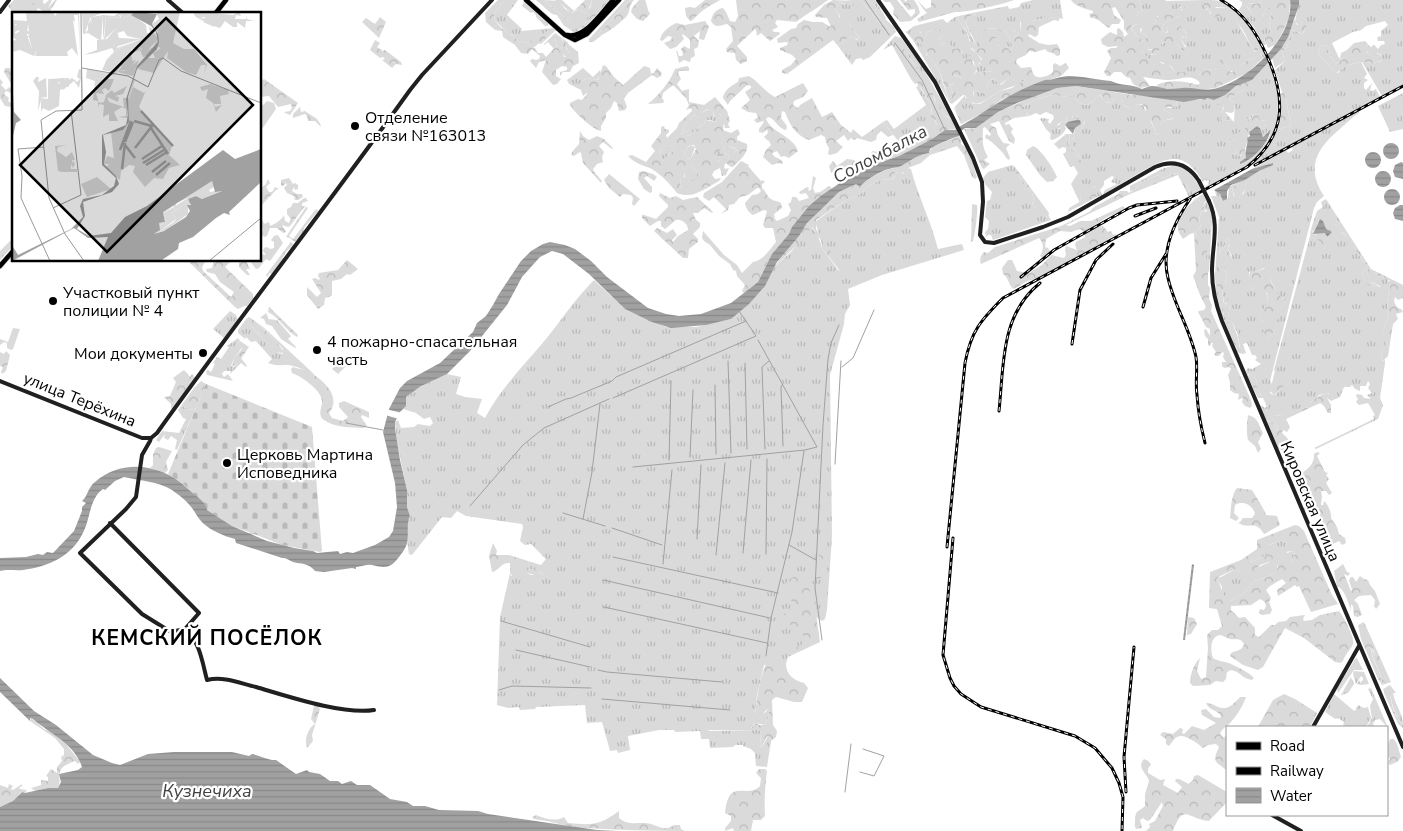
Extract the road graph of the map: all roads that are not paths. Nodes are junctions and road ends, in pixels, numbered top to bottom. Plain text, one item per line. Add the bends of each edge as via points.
1 (9, 0) edge
2 (168, 0) edge
3 (226, 0) edge
4 (492, 0) edge
5 (526, 0) edge
6 (613, 0) edge
7 (619, 0) edge
8 (878, 0) edge
9 (0, 12) edge
10 (182, 12) edge
11 (217, 12) edge
12 (565, 35) junction
13 (12, 252) edge
14 (0, 266) edge
15 (0, 381) edge
16 (151, 438) junction
17 (110, 523) junction
18 (185, 629) junction
19 (1359, 646) junction
20 (374, 710) dead end
21 (1314, 726) edge
22 (1403, 747) edge
23 (1274, 816) edge
24 (1301, 831) edge

1 - 9 main road
2 - 10 main road
3 - 11 main road
4 - 16 main road via 416,82
5 - 12 main road
6 - 12 main road via 583,32
7 - 12 main road via 586,36 575,40
8 - 19 main road, Кировская улица, bridge via 922,62 954,117 980,173 984,202 980,235 987,243 994,244 1068,217 1155,167 1174,162 1190,169 1209,201 1215,220 1213,288 1222,321
13 - 14 main road
15 - 16 main road, улица Терёхина via 142,438
16 - 17 main road via 141,459 136,497
17 - 18 main road via 199,613
17 - 18 main road via 80,553 142,614 171,632
18 - 20 main road via 194,636 207,680 224,678 311,702
19 - 21 main road
19 - 22 main road, Кировская улица
23 - 24 main road

